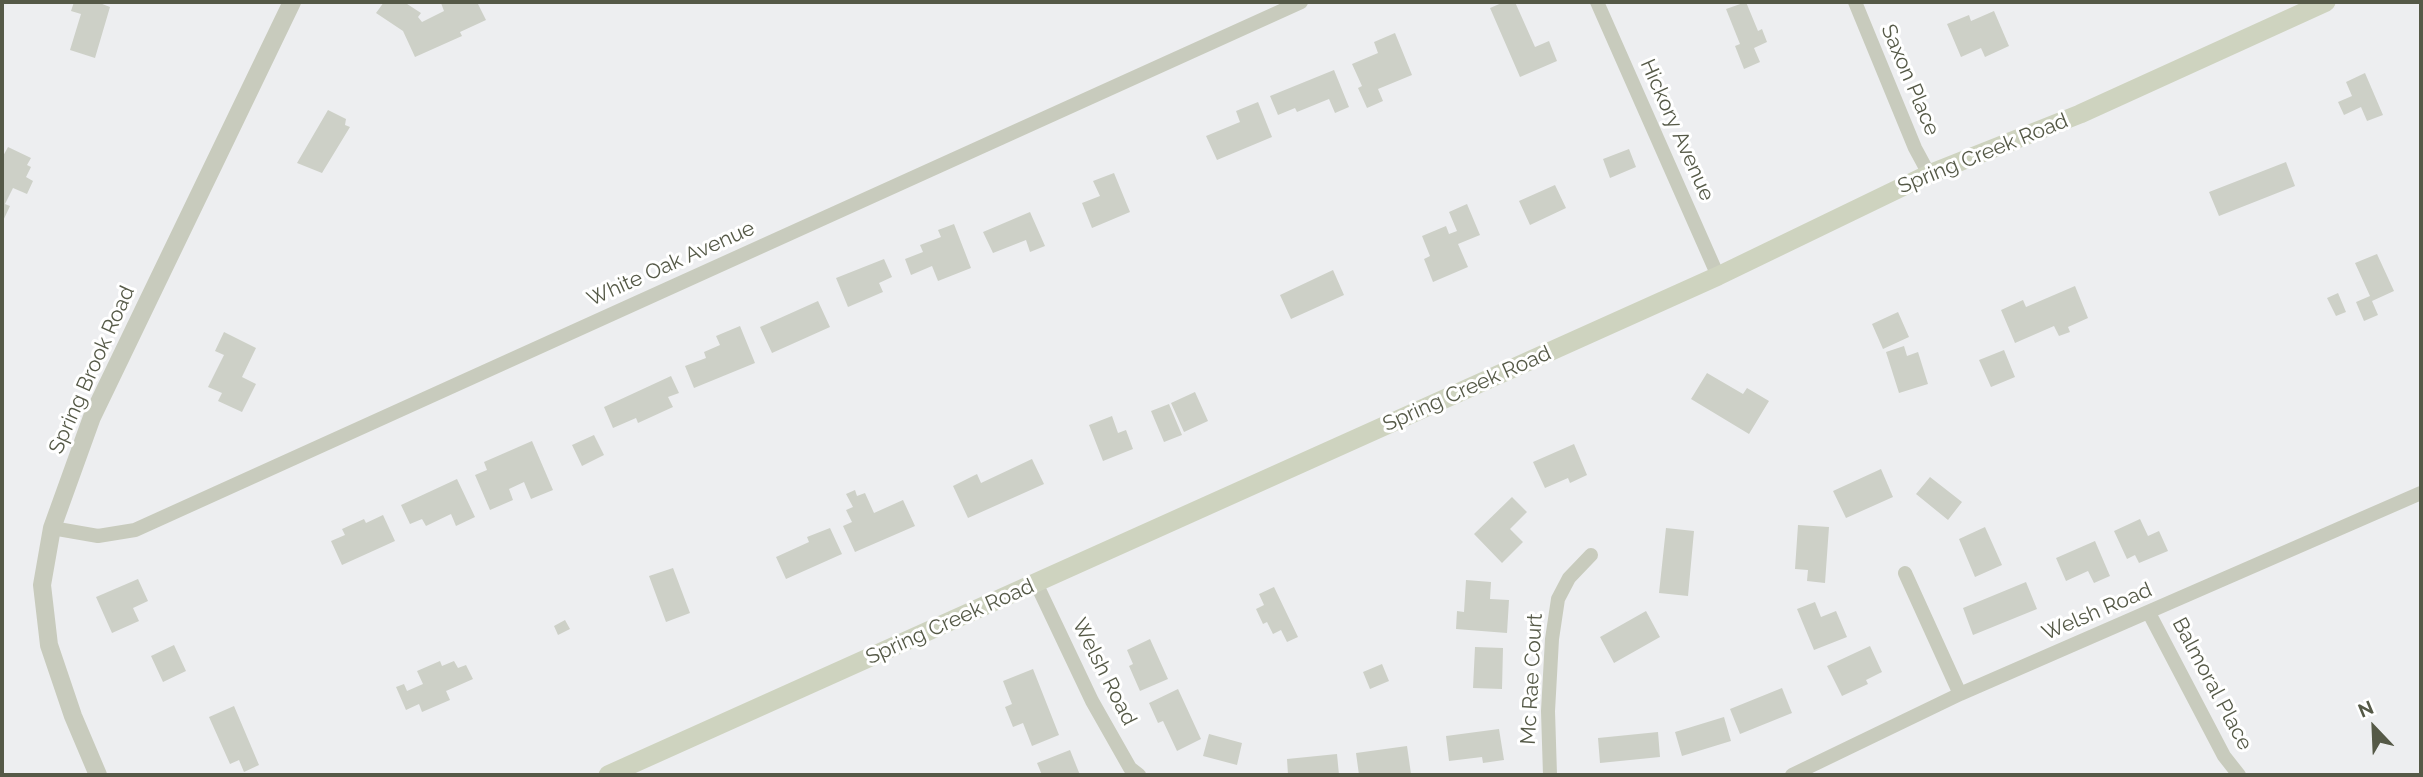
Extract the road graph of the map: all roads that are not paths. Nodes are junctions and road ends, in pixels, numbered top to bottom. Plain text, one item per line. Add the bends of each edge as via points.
1 (292, 2) edge
2 (1301, 2) edge
3 (1597, 2) edge
4 (1855, 2) edge
5 (2326, 2) edge
6 (1929, 174) junction
7 (1718, 276) junction
8 (2421, 493) edge
9 (52, 528) junction
10 (1591, 555) dead end
11 (1905, 573) dead end
12 (1036, 583) junction
13 (2149, 613) junction
14 (1960, 694) junction
15 (98, 775) edge
16 (608, 775) edge
17 (1139, 775) edge
18 (1550, 775) edge
19 (1792, 775) edge
20 (2239, 775) edge

1 - 9 street, Spring Brook Road via 92,416
2 - 9 street, White Oak Avenue via 135,530 98,536
3 - 7 street, Hickory Avenue
4 - 6 street, Saxon Place
5 - 6 main road, Spring Creek Road via 2080,114
6 - 7 main road, Spring Creek Road
7 - 12 main road, Spring Creek Road
8 - 13 street, Welsh Road
9 - 15 street, Spring Brook Road via 41,585 49,645
10 - 18 street, Mc Rae Court via 1569,578 1558,599 1548,711
11 - 14 street
12 - 16 main road, Spring Creek Road
12 - 17 street, Welsh Road via 1092,701 1130,768
13 - 14 street, Welsh Road
13 - 20 street, Balmoral Place via 2224,756
14 - 19 street, Welsh Road

